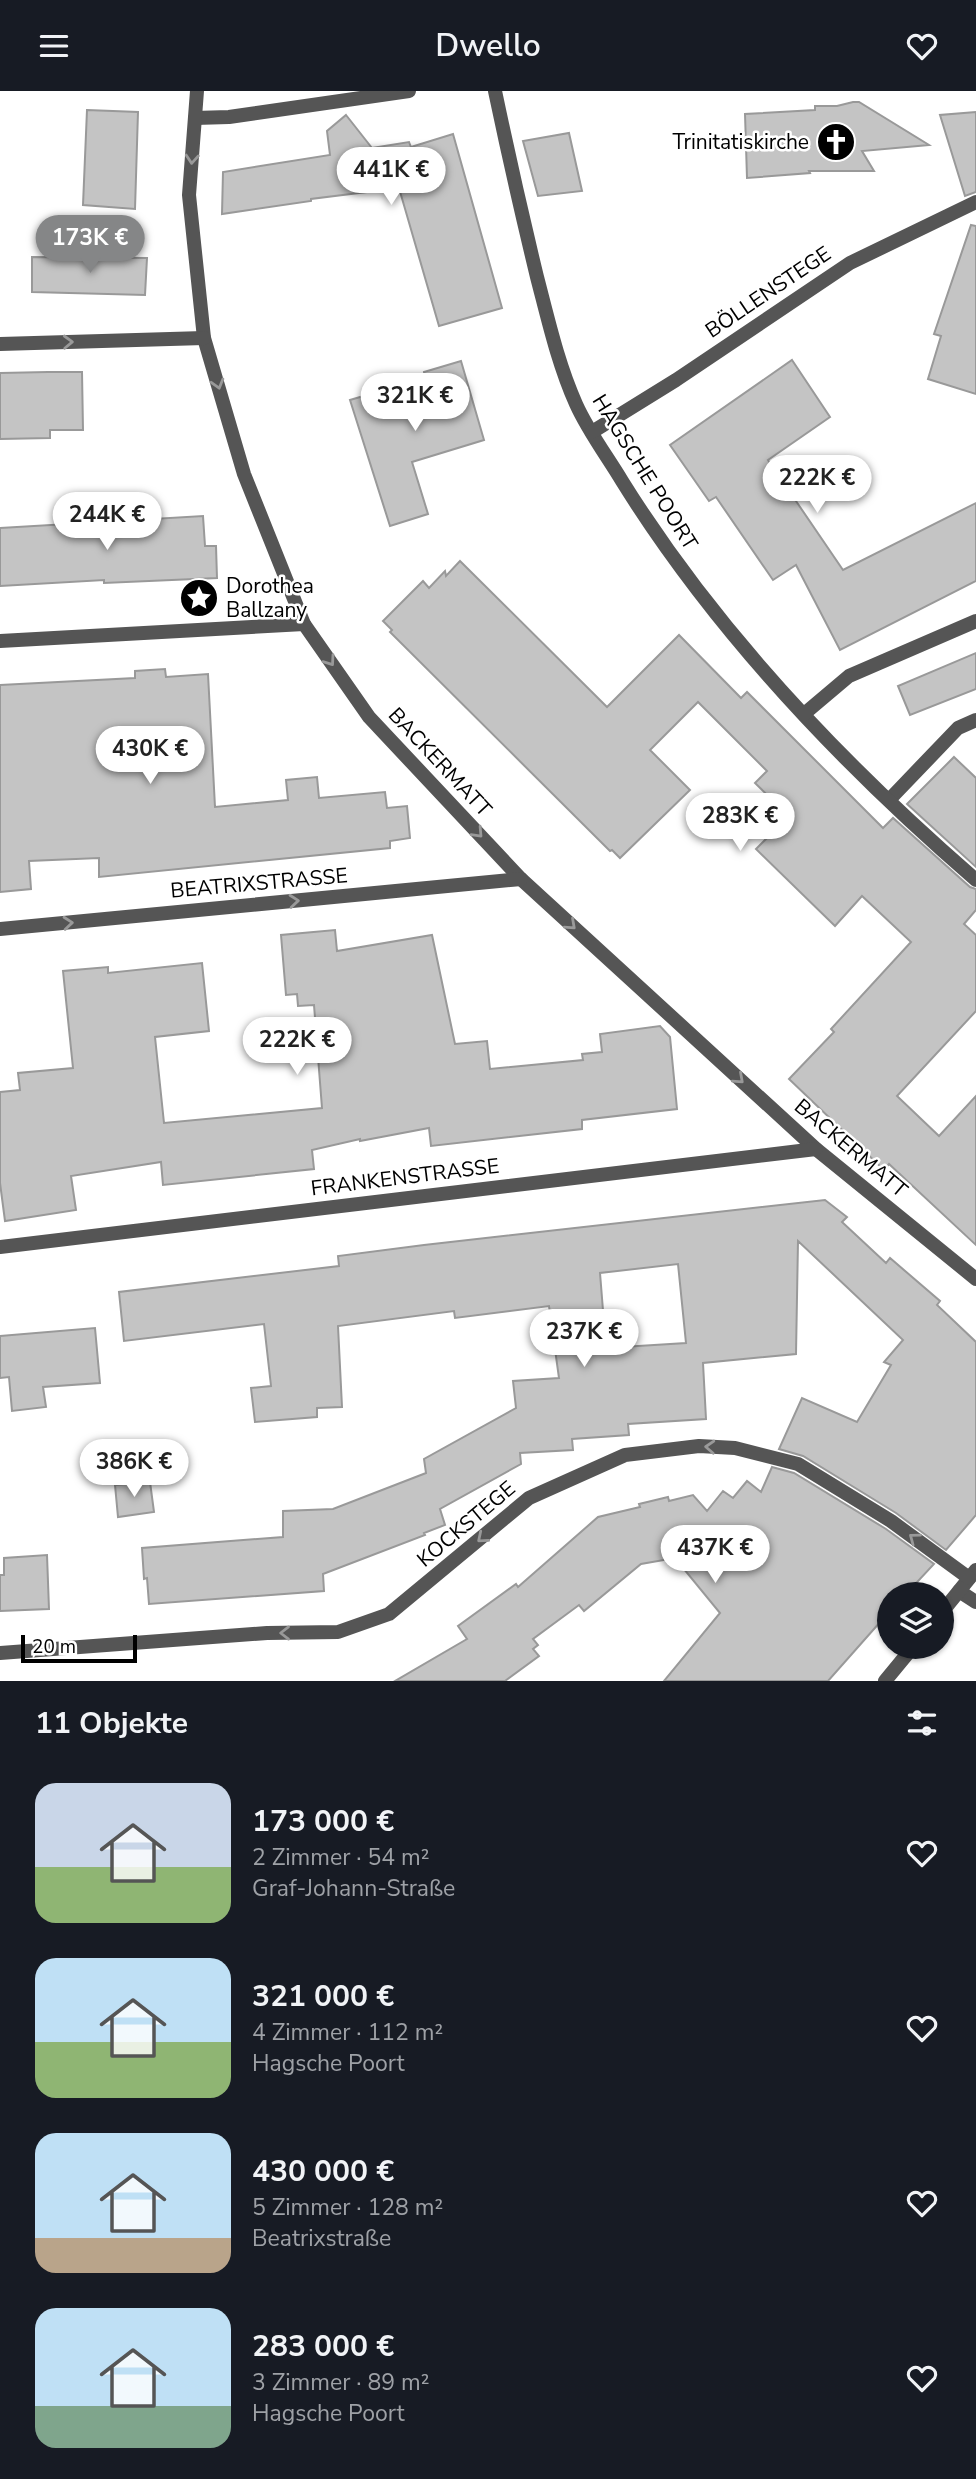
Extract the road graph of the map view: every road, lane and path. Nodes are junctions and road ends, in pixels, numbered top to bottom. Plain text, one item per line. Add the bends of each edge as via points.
1 (197, 91) edge
2 (409, 91) edge
3 (495, 91) edge
4 (195, 118) junction
5 (976, 202) edge
6 (204, 338) junction
7 (0, 344) edge
8 (592, 432) junction
9 (976, 621) edge
10 (304, 624) junction
11 (0, 641) edge
12 (804, 714) junction
13 (976, 720) edge
14 (889, 800) junction
15 (975, 878) edge
16 (521, 879) junction
17 (0, 929) edge
18 (816, 1149) junction
19 (0, 1247) edge
20 (976, 1279) edge
21 (972, 1574) edge
22 (959, 1591) junction
23 (954, 1597) edge
24 (976, 1602) edge
25 (0, 1653) edge
26 (903, 1659) edge
27 (885, 1681) edge

1 - 4 street, BACKERMATT
2 - 4 street
3 - 8 street, HAGSCHE POORT via 554,339 576,404
4 -> 6 street, BACKERMATT via 189,195
5 - 8 street, BÖLLENSTEGE via 850,263
7 -> 6 street
6 -> 10 street, BACKERMATT via 244,474
8 - 12 street, HAGSCHE POORT via 690,580
9 - 12 street via 849,676
10 - 11 street
10 -> 16 street, BACKERMATT via 369,717
12 - 14 street, HAGSCHE POORT
13 - 14 street via 958,728
14 - 15 street, HAGSCHE POORT
17 -> 16 street, BEATRIXSTRASSE
16 -> 18 street, BACKERMATT
18 - 19 street, FRANKENSTRASSE
18 - 20 street, BACKERMATT
21 - 22 street
21 -> 25 street, KOCKSTEGE via 798,1464 735,1448 699,1446 625,1455 529,1498 389,1614 338,1632
22 - 23 street
22 - 24 street
26 - 27 street

